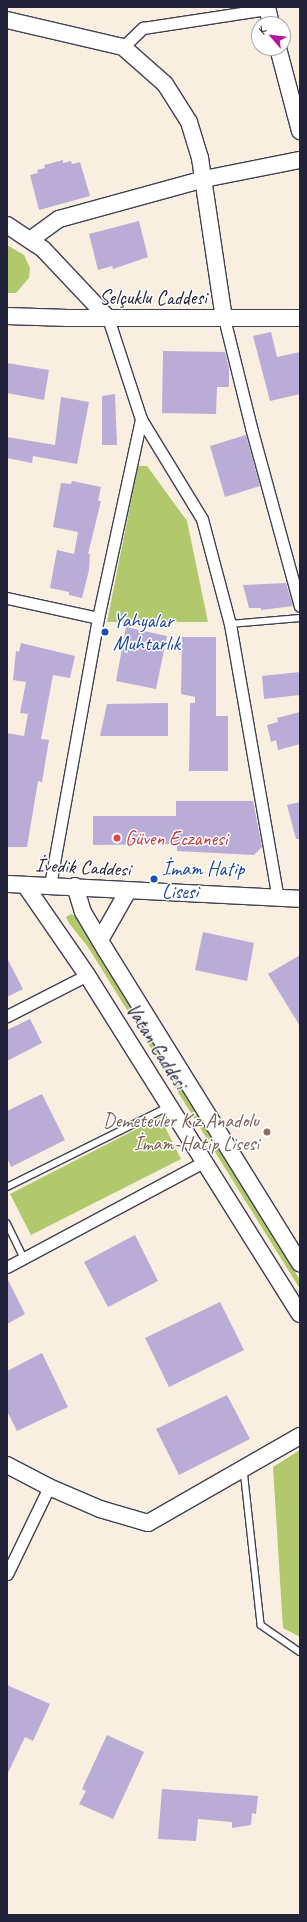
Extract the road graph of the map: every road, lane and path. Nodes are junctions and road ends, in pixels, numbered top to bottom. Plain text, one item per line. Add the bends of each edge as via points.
1 (268, 13) edge
2 (7, 20) edge
3 (123, 47) junction
4 (280, 56) edge
5 (300, 132) edge
6 (300, 160) edge
7 (204, 179) junction
8 (7, 225) edge
9 (30, 240) junction
10 (7, 316) edge
11 (108, 318) junction
12 (224, 318) junction
13 (300, 318) edge
14 (142, 419) junction
15 (7, 598) edge
16 (300, 606) edge
17 (98, 618) junction
18 (300, 618) edge
19 (230, 624) junction
20 (7, 884) edge
21 (25, 885) junction
22 (50, 885) junction
23 (75, 886) junction
24 (128, 890) junction
25 (278, 899) junction
26 (300, 899) edge
27 (100, 940) junction
28 (87, 975) junction
29 (7, 1016) edge
30 (170, 1106) junction
31 (204, 1162) junction
32 (7, 1187) edge
33 (7, 1223) edge
34 (298, 1254) edge
35 (24, 1258) junction
36 (7, 1267) edge
37 (300, 1314) edge
38 (300, 1436) edge
39 (7, 1465) edge
40 (244, 1468) junction
41 (49, 1487) junction
42 (7, 1574) edge
43 (300, 1652) edge

1 - 3 street via 143,28
2 - 3 street
3 - 7 street via 165,84 189,122
4 - 5 street
6 - 7 street
7 - 9 street via 59,219
7 - 12 street
8 - 9 street
9 - 11 street via 43,249
10 - 11 street, Selçuklu Caddesi
11 - 12 street, Selçuklu Caddesi
11 - 14 street
12 - 13 street, Selçuklu Caddesi
12 - 16 street
14 - 17 street
14 - 19 street via 202,519
15 - 17 street
17 - 22 street
18 - 19 lane
19 - 25 street
20 - 21 street, İvedik Caddesi
21 - 22 street, İvedik Caddesi
21 - 28 street, Vatan Caddesi
22 - 23 street, İvedik Caddesi
23 - 24 street, İvedik Caddesi
23 - 27 street, Vatan Caddesi via 83,912
24 - 25 street, İvedik Caddesi
24 - 27 street
25 - 26 street, İvedik Caddesi
27 - 34 street, Vatan Caddesi
28 - 29 street
28 - 30 street, Vatan Caddesi
30 - 31 street, Vatan Caddesi
30 - 32 lane
31 - 35 street
31 - 37 street, Vatan Caddesi
33 - 35 lane
35 - 36 street
38 - 40 street
39 - 41 street
40 - 41 street via 148,1523 100,1509
40 - 43 lane via 261,1625
41 - 42 street

